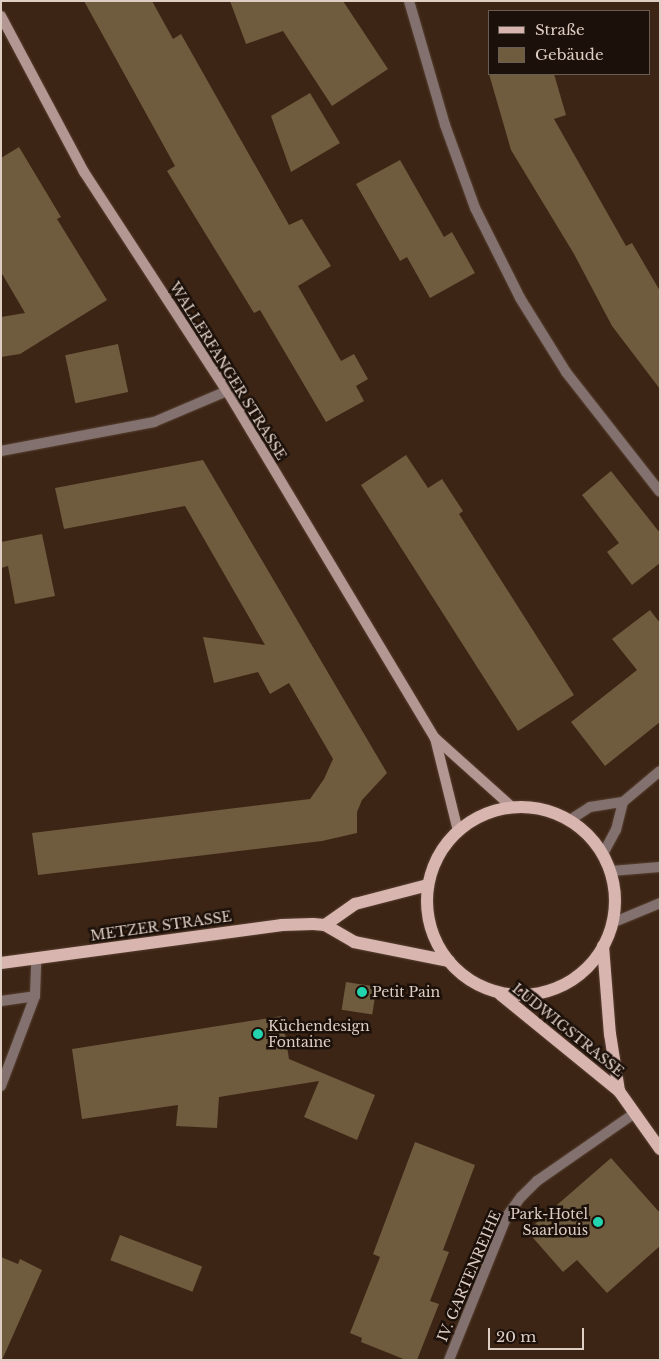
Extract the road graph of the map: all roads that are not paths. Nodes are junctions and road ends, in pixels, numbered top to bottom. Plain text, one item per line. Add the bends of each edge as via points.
1 (409, 1) edge
2 (1, 16) edge
3 (227, 391) junction
4 (1, 451) edge
5 (660, 492) edge
6 (435, 738) junction
7 (660, 771) edge
8 (623, 802) junction
9 (512, 807) junction
10 (570, 820) junction
11 (458, 831) junction
12 (603, 854) junction
13 (660, 867) edge
14 (611, 871) junction
15 (428, 885) junction
16 (660, 903) edge
17 (612, 922) junction
18 (325, 925) junction
19 (603, 946) junction
20 (36, 958) junction
21 (449, 961) junction
22 (1, 963) edge
23 (498, 992) junction
24 (35, 996) junction
25 (1, 1001) edge
26 (1, 1086) edge
27 (619, 1091) junction
28 (634, 1114) junction
29 (660, 1149) edge
30 (449, 1360) edge

1 - 5 street via 445,125 475,208 520,298 566,372
2 - 3 main road, WALLERFANGER STRASSE via 84,172
3 - 4 street via 154,422
3 - 6 main road, WALLERFANGER STRASSE
6 - 9 main road, WALLERFANGER STRASSE
6 - 11 main road, WALLERFANGER STRASSE
7 - 8 street
8 - 10 street via 590,807
8 - 12 street via 616,830
9 - 10 main road via 548,811
9 - 11 main road via 482,815
10 - 12 main road
11 - 15 main road via 438,855
12 - 14 main road
13 - 14 street
14 - 17 main road via 615,894
15 - 18 main road via 355,904
15 - 21 main road via 428,917 434,937
16 - 17 street
17 - 19 main road
18 - 20 main road, METZER STRASSE via 282,925
18 - 21 main road via 354,942
19 - 23 main road via 581,974 562,986 520,995
19 - 27 main road, LUDWIGSTRASSE
20 - 22 main road, METZER STRASSE
20 - 24 street
21 - 23 main road via 478,984
23 - 27 main road, LUDWIGSTRASSE
24 - 25 street
24 - 26 street
27 - 28 main road, LUDWIGSTRASSE
28 - 29 main road, LUDWIGSTRASSE
28 - 30 street, IV. GARTENREIHE via 537,1181 507,1216

